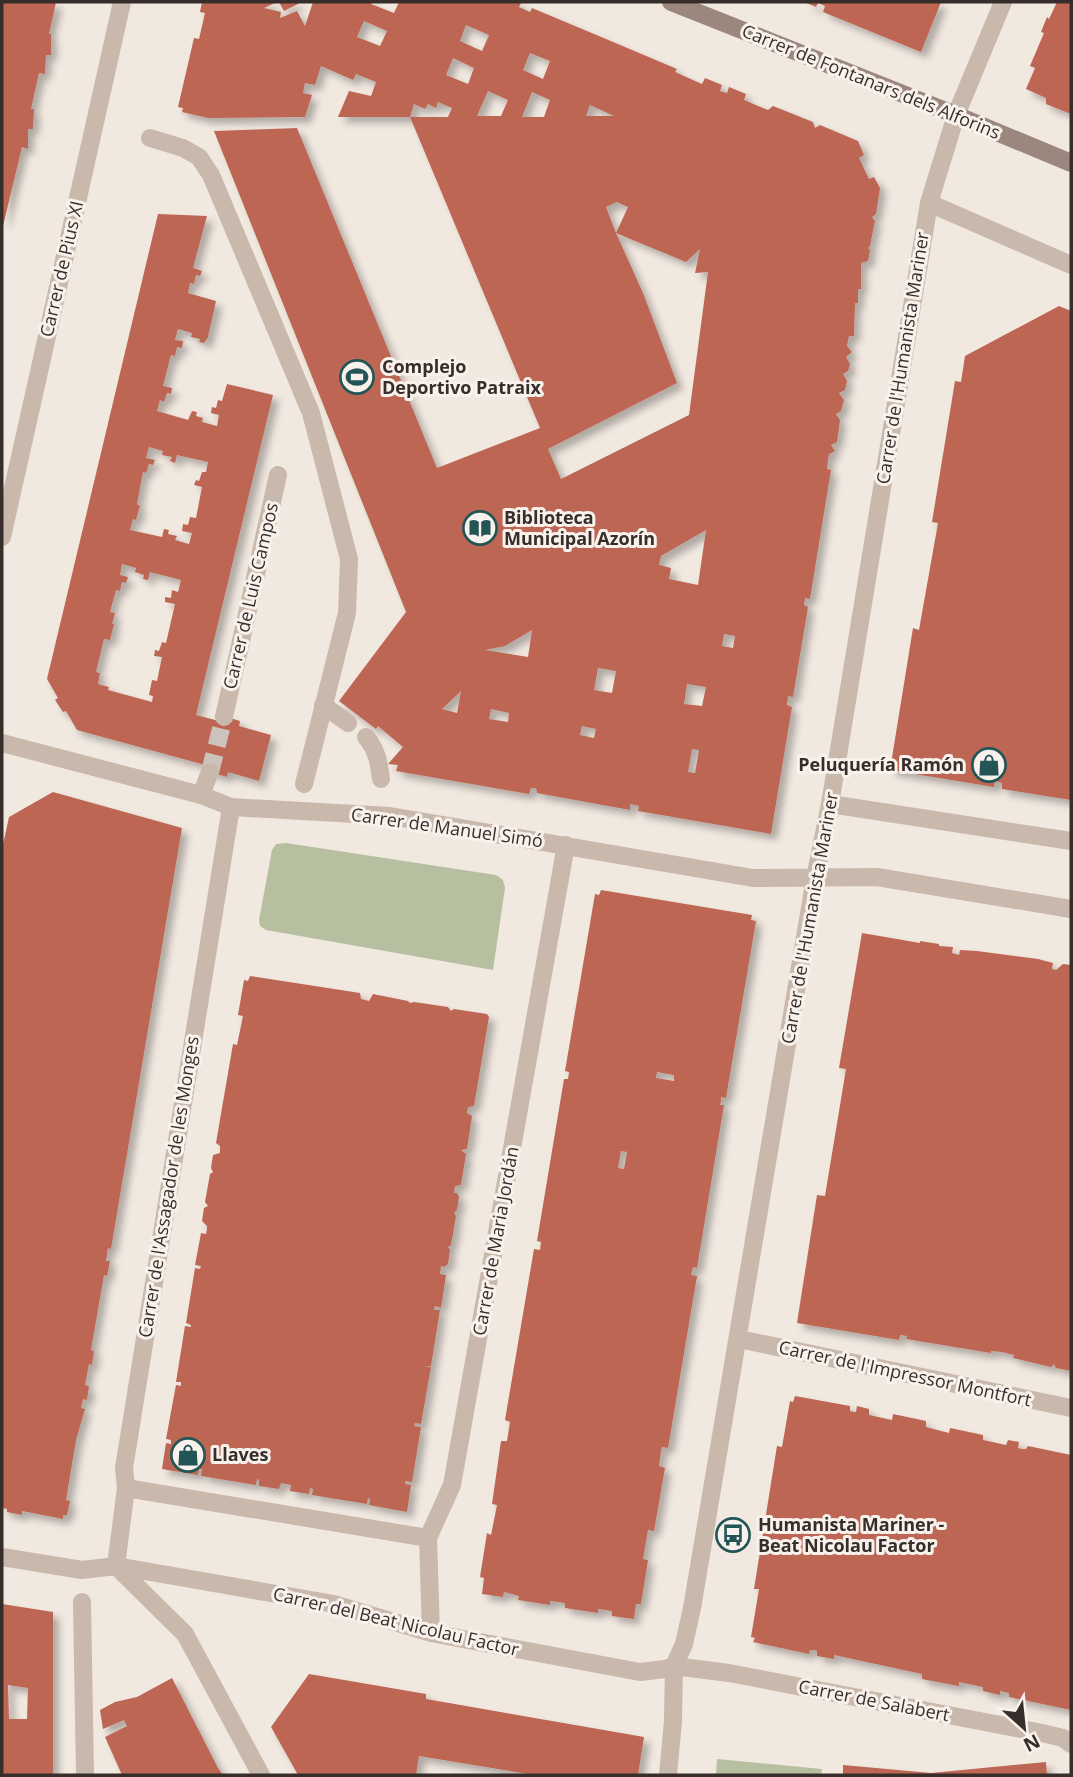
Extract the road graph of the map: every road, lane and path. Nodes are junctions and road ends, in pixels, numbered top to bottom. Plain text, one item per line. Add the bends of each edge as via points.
1 (122, 2) edge
2 (671, 2) edge
3 (1003, 2) edge
4 (956, 115) junction
5 (150, 138) dead end
6 (1071, 163) edge
7 (929, 203) junction
8 (1071, 265) edge
9 (278, 475) dead end
10 (2, 537) edge
11 (323, 705) junction
12 (225, 717) tunnel mouth
13 (348, 723) dead end
14 (366, 737) dead end
15 (2, 743) edge
16 (210, 772) tunnel mouth
17 (381, 779) dead end
18 (304, 784) dead end
19 (201, 795) junction
20 (830, 804) junction
21 (231, 807) junction
22 (1071, 841) edge
23 (566, 845) junction
24 (815, 877) junction
25 (1071, 909) edge
26 (739, 1339) junction
27 (1071, 1408) edge
28 (126, 1488) junction
29 (428, 1538) junction
30 (2, 1557) edge
31 (116, 1566) junction
32 (82, 1602) dead end
33 (431, 1633) junction
34 (669, 1668) junction
35 (1071, 1744) edge
36 (85, 1775) edge
37 (261, 1775) edge
38 (668, 1775) edge

1 - 10 street, Carrer de Pius XI
2 - 4 street, Carrer de Fontanars dels Alforins
3 - 4 street, Carrer de l'Humanista Mariner
4 - 6 street, Carrer de Fontanars dels Alforins
4 - 7 street, Carrer de l'Humanista Mariner
5 - 11 street via 199,156 211,176 311,413 349,559 346,613
7 - 8 street
7 - 20 street, Carrer de l'Humanista Mariner
9 - 12 street, Carrer de Luis Campos
11 - 13 street
11 - 18 street
14 - 17 street via 378,757
15 - 19 street, Carrer de Manuel Simó
16 - 19 street
19 - 21 street, Carrer de Manuel Simó
20 - 22 street
20 - 24 street, Carrer de l'Humanista Mariner
21 - 23 street, Carrer de Manuel Simó via 390,816
21 - 28 street, Carrer de l'Assagador de les Monges via 124,1468
23 - 24 street, Carrer de Manuel Simó via 753,878
23 - 29 street, Carrer de Maria Jordán via 452,1485
24 - 25 street, Carrer de Manuel Simó via 877,877
24 - 26 street, Carrer de l'Humanista Mariner
26 - 27 street, Carrer de l'Impressor Montfort
26 - 34 street, Carrer de l'Humanista Mariner via 692,1608 684,1644
28 - 29 street
28 - 31 street, Carrer de l'Assagador de les Monges
29 - 33 street, Carrer de Maria Jordán
30 - 31 street, Carrer del Beat Nicolau Factor via 82,1570
31 - 33 street, Carrer del Beat Nicolau Factor via 334,1604
31 - 37 street via 184,1634
32 - 36 street
33 - 34 street, Carrer del Beat Nicolau Factor via 640,1672
34 - 35 street, Carrer de Salabert via 729,1673 1042,1732
34 - 38 street, Carrer de l'Humanista Mariner via 673,1721

